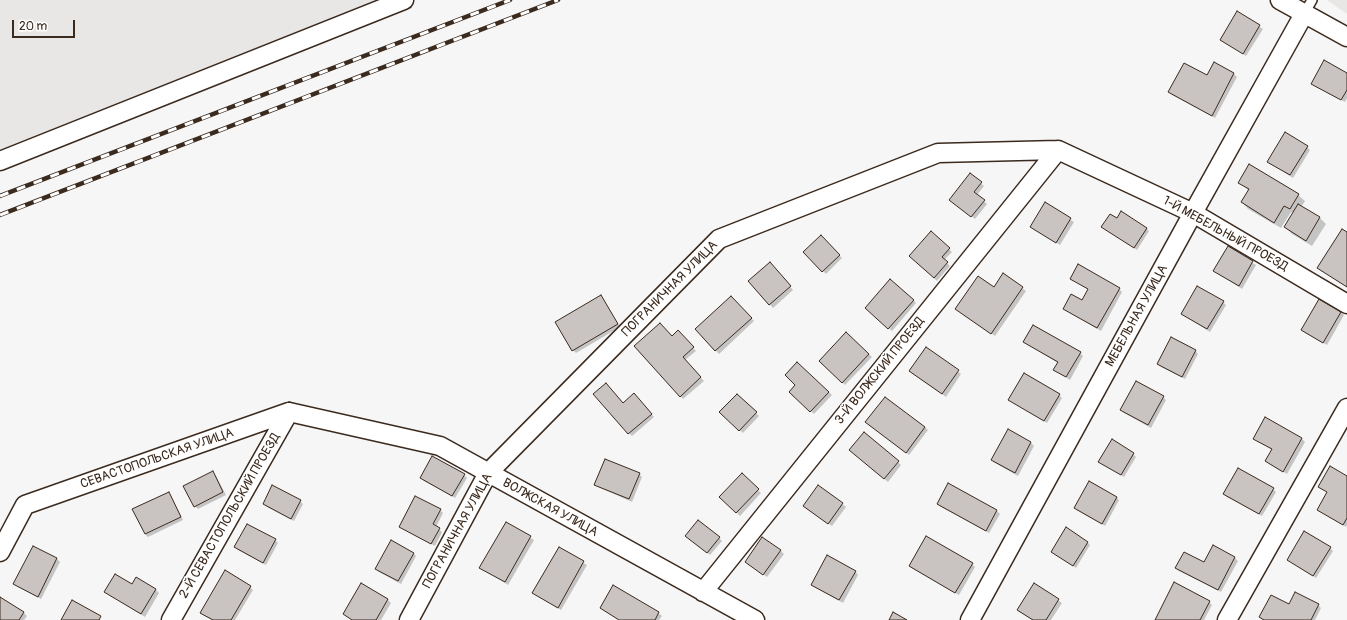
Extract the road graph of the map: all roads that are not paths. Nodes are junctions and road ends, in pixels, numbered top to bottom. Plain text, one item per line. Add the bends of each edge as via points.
1 (404, 0) edge
2 (1280, 0) edge
3 (1308, 7) edge
4 (1347, 37) edge
5 (1058, 150) junction
6 (0, 161) edge
7 (1193, 213) junction
8 (1347, 304) edge
9 (1347, 408) edge
10 (289, 412) junction
11 (488, 473) junction
12 (0, 552) edge
13 (703, 592) junction
14 (171, 620) edge
15 (409, 620) edge
16 (755, 620) edge
17 (970, 620) edge
18 (1227, 620) edge

1 - 6 street
2 - 3 street
3 - 4 street
3 - 7 street, МЕБЕЛЬНАЯ УЛИЦА
5 - 7 street, 1-Й МЕБЕЛЬНЫЙ ПРОЕЗД
5 - 11 street, ПОГРАНИЧНАЯ УЛИЦА via 938,153 719,239
5 - 13 street, 3-Й ВОЛЖСКИЙ ПРОЕЗД
7 - 8 street, 1-Й МЕБЕЛЬНЫЙ ПРОЕЗД
7 - 17 street, МЕБЕЛЬНАЯ УЛИЦА
9 - 18 street
10 - 11 street, ВОЛЖСКАЯ УЛИЦА via 440,446
10 - 12 street, СЕВАСТОПОЛЬСКАЯ УЛИЦА via 25,505
10 - 14 street, 2-Й СЕВАСТОПОЛЬСКИЙ ПРОЕЗД
11 - 13 street, ВОЛЖСКАЯ УЛИЦА
11 - 15 street, ПОГРАНИЧНАЯ УЛИЦА
13 - 16 street, ВОЛЖСКАЯ УЛИЦА

